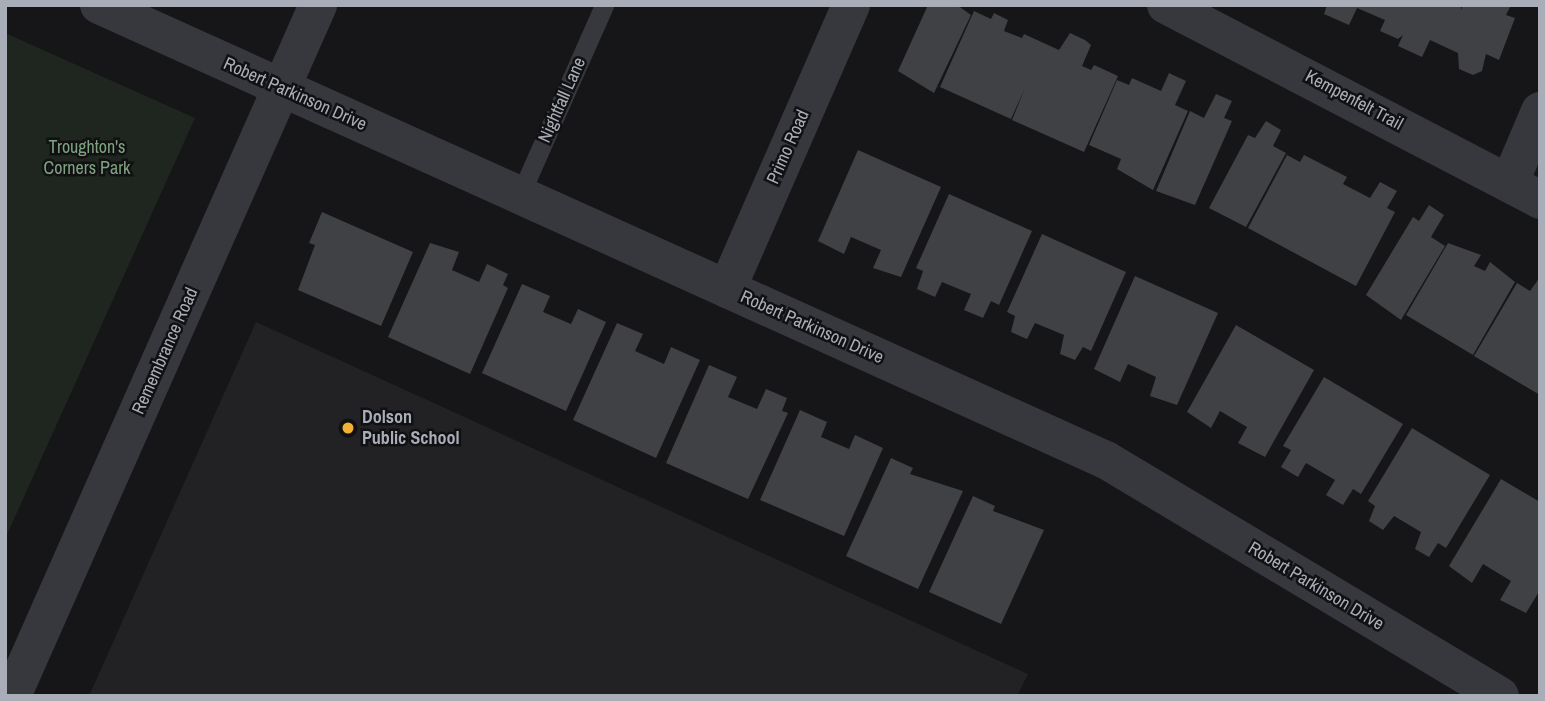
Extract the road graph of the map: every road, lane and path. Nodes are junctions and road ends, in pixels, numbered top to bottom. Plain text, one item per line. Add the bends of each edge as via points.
1 (99, 5) edge
2 (318, 5) edge
3 (604, 5) edge
4 (851, 5) edge
5 (1166, 5) edge
6 (281, 88) junction
7 (1540, 111) edge
8 (1525, 191) edge
9 (520, 195) junction
10 (727, 289) junction
11 (12, 696) edge
12 (1500, 696) edge

1 - 6 street, Robert Parkinson Drive
2 - 6 street, Remembrance Road
3 - 9 lane, Nightfall Lane
4 - 10 street, Primo Road
5 - 8 street, Kempenfelt Trail
6 - 9 street, Robert Parkinson Drive
6 - 11 street, Remembrance Road
7 - 8 street
9 - 10 street, Robert Parkinson Drive
10 - 12 street, Robert Parkinson Drive via 1106,460

